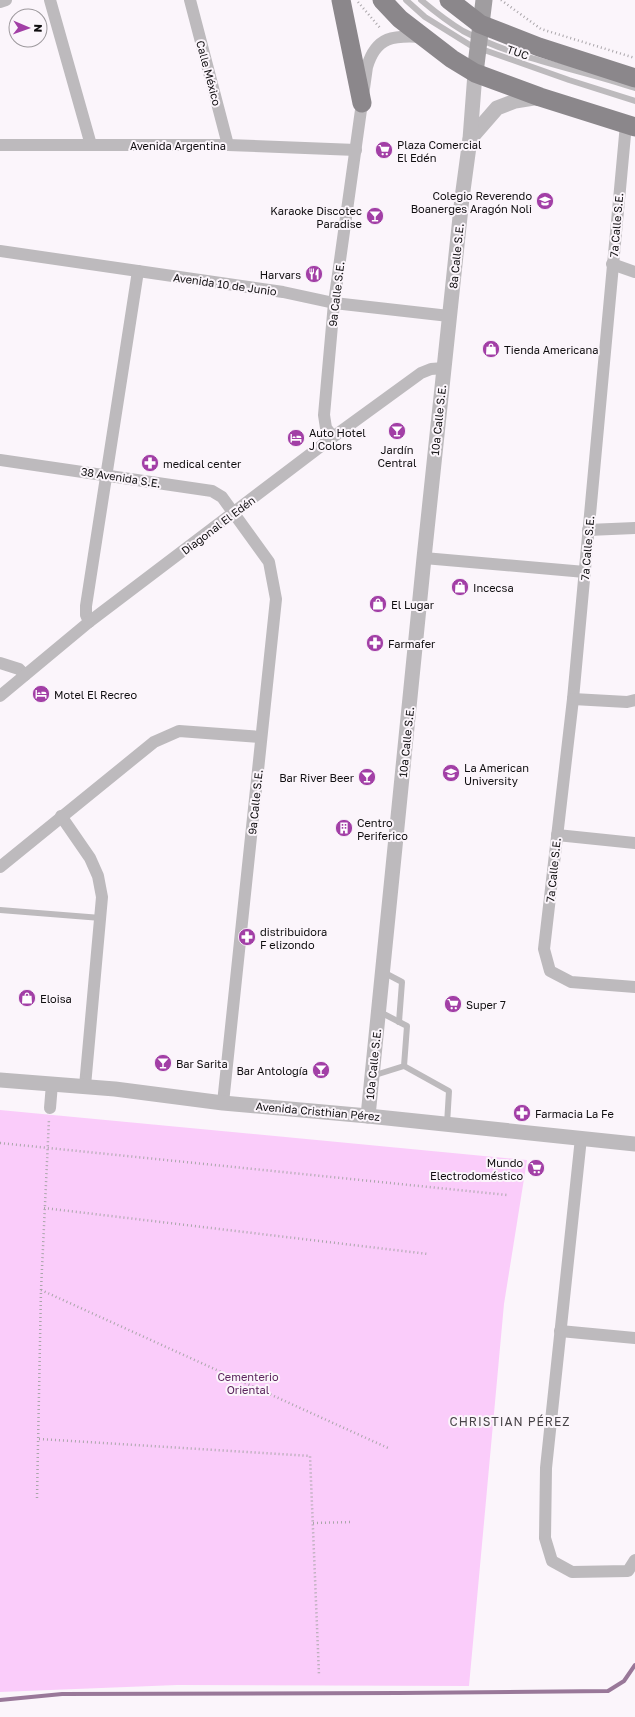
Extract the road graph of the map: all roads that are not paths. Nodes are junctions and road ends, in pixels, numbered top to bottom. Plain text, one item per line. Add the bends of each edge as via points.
1 (6, 0) edge
2 (50, 0) edge
3 (190, 0) edge
4 (341, 0) edge
5 (382, 0) edge
6 (406, 0) edge
7 (421, 0) edge
8 (449, 0) edge
9 (484, 0) edge
10 (0, 2) edge
11 (424, 37) junction
12 (479, 37) junction
13 (475, 73) junction
14 (635, 78) edge
15 (635, 88) edge
16 (540, 97) junction
17 (635, 101) edge
18 (362, 104) junction
19 (630, 126) edge
20 (470, 139) junction
21 (0, 145) edge
22 (91, 145) junction
23 (228, 145) junction
24 (356, 150) junction
25 (0, 251) edge
26 (612, 264) junction
27 (138, 271) junction
28 (635, 272) edge
29 (334, 303) junction
30 (449, 316) junction
31 (444, 368) junction
32 (332, 437) junction
33 (0, 460) edge
34 (106, 474) junction
35 (234, 513) junction
36 (635, 528) edge
37 (588, 530) junction
38 (424, 558) junction
39 (585, 572) junction
40 (89, 622) junction
41 (0, 663) edge
42 (25, 676) junction
43 (0, 696) edge
44 (572, 699) junction
45 (635, 700) edge
46 (261, 737) junction
47 (61, 816) junction
48 (557, 835) junction
49 (635, 843) edge
50 (0, 867) edge
51 (0, 910) edge
52 (101, 918) junction
53 (383, 972) junction
54 (635, 987) edge
55 (379, 1011) junction
56 (399, 1022) junction
57 (404, 1066) junction
58 (372, 1076) junction
59 (0, 1080) edge
60 (52, 1084) junction
61 (85, 1086) junction
62 (223, 1103) junction
63 (50, 1108) road end
64 (368, 1116) junction
65 (447, 1124) junction
66 (581, 1138) junction
67 (635, 1144) edge
68 (560, 1331) junction
69 (635, 1338) edge
70 (635, 1560) edge

1 - 10 street
2 - 22 street
3 - 23 street, Calle México
4 - 18 main road
5 - 11 main road via 400,19
6 - 12 lane, TUC via 454,36
7 - 12 lane, TUC via 450,23
8 - 12 main road
9 - 12 main road
11 - 13 main road
11 - 18 street, 9a Calle S.E. via 398,37 376,46 367,67
12 - 13 main road
12 - 14 main road via 539,48
12 - 15 lane, TUC via 550,64
12 - 17 lane, TUC
13 - 16 main road
13 - 20 street, 8a Calle S.E.
16 - 19 main road
16 - 20 street via 515,101 497,108
18 - 24 street, 9a Calle S.E.
19 - 26 street, 7a Calle S.E.
20 - 30 street, 8a Calle S.E.
21 - 22 street, Avenida Argentina
22 - 23 street, Avenida Argentina
23 - 24 street, Avenida Argentina
24 - 29 street, 9a Calle S.E.
25 - 27 street, Avenida 10 de Junio
26 - 28 street
26 - 37 street, 7a Calle S.E.
27 - 29 street, Avenida 10 de Junio via 283,292
27 - 34 street
29 - 30 street, Avenida 10 de Junio
29 - 32 street, 9a Calle S.E. via 324,415 326,428
30 - 31 street, 8a Calle S.E.
31 - 32 street, Diagonal El Edén via 421,373
31 - 38 street, 10a Calle S.E.
32 - 35 street, Diagonal El Edén
33 - 34 street, 38 Avenida S.E.
34 - 35 street, 38 Avenida S.E. via 212,491 222,497
34 - 40 street via 86,606
35 - 40 street, Diagonal El Edén
35 - 46 street, 9a Calle S.E. via 269,562 276,599
36 - 37 street
37 - 39 street, 7a Calle S.E.
38 - 39 street
38 - 53 street, 10a Calle S.E.
39 - 44 street, 7a Calle S.E.
40 - 42 street, Diagonal El Edén
41 - 42 street via 19,669
42 - 43 street, Diagonal El Edén
44 - 45 street via 627,702
44 - 48 street, 7a Calle S.E.
46 - 47 street via 179,731 154,742
46 - 62 street, 9a Calle S.E.
47 - 50 street
47 - 52 street via 90,858 98,876 102,897
48 - 49 street
48 - 54 street, 7a Calle S.E. via 544,949 550,971 572,982
51 - 52 lane
52 - 61 street
53 - 55 street, 10a Calle S.E.
53 - 56 lane via 402,982
55 - 56 lane
55 - 58 street, 10a Calle S.E.
56 - 57 lane via 407,1026
57 - 58 lane
57 - 65 lane via 449,1091
58 - 64 street, 10a Calle S.E.
59 - 60 street, Avenida Cristhian Pérez
60 - 61 street, Avenida Cristhian Pérez
60 - 63 street
61 - 62 street, Avenida Cristhian Pérez
62 - 64 street, Avenida Cristhian Pérez
64 - 65 street, Avenida Cristhian Pérez
65 - 66 street, Avenida Cristhian Pérez
66 - 67 street, Avenida Cristhian Pérez
66 - 68 street
68 - 69 street
68 - 70 street via 546,1468 545,1538 552,1561 572,1572 628,1571

